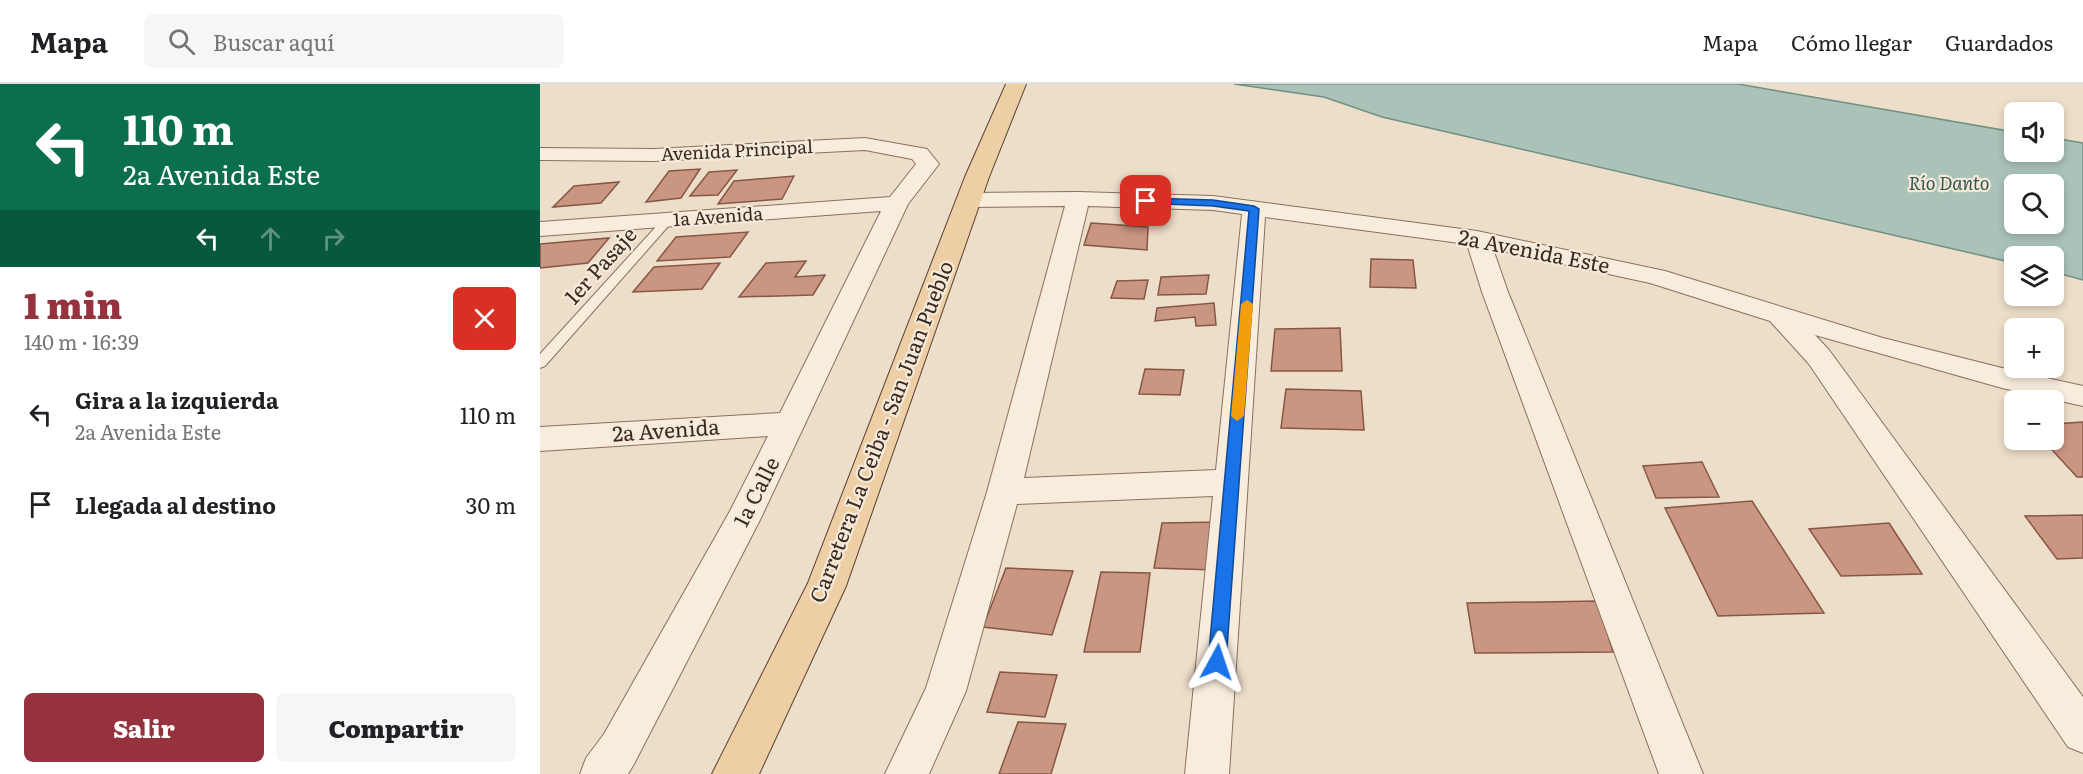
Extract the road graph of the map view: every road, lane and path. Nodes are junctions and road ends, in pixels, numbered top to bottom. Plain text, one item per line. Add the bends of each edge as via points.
1 (1017, 84) edge
2 (540, 154) edge
3 (928, 164) joint
4 (973, 189) junction
5 (1078, 199) junction
6 (897, 203) junction
7 (1254, 209) junction
8 (667, 221) junction
9 (540, 229) edge
10 (1477, 238) junction
11 (1779, 315) junction
12 (540, 363) edge
13 (2083, 396) edge
14 (791, 423) junction
15 (540, 439) edge
16 (1232, 482) junction
17 (1004, 492) junction
18 (2083, 732) edge
19 (602, 774) edge
20 (735, 774) edge
21 (907, 774) edge
22 (1208, 774) edge
23 (1681, 774) edge

1 - 4 main road, Carretera La Ceiba - San Juan Pueblo
2 - 3 street, Avenida Principal via 654,155 866,144 919,154
3 - 6 street, 1a Calle
4 - 5 street, 2a Avenida Este
4 - 20 main road, Carretera La Ceiba - San Juan Pueblo via 827,586
5 - 7 street, 2a Avenida Este via 1213,203
5 - 17 street
6 - 8 street, 1a Avenida
6 - 14 street, 1a Calle
7 - 10 street, 2a Avenida Este
7 - 16 street
8 - 9 street, 1a Avenida
8 - 12 lane, 1er Pasaje
10 - 11 street, 2a Avenida Este via 1656,277
10 - 23 street
11 - 13 street, 2a Avenida Este via 1876,345
11 - 18 street via 1819,357
14 - 15 street, 2a Avenida
14 - 19 street, 1a Calle via 739,529
16 - 17 street
16 - 22 street
17 - 21 street via 945,691

